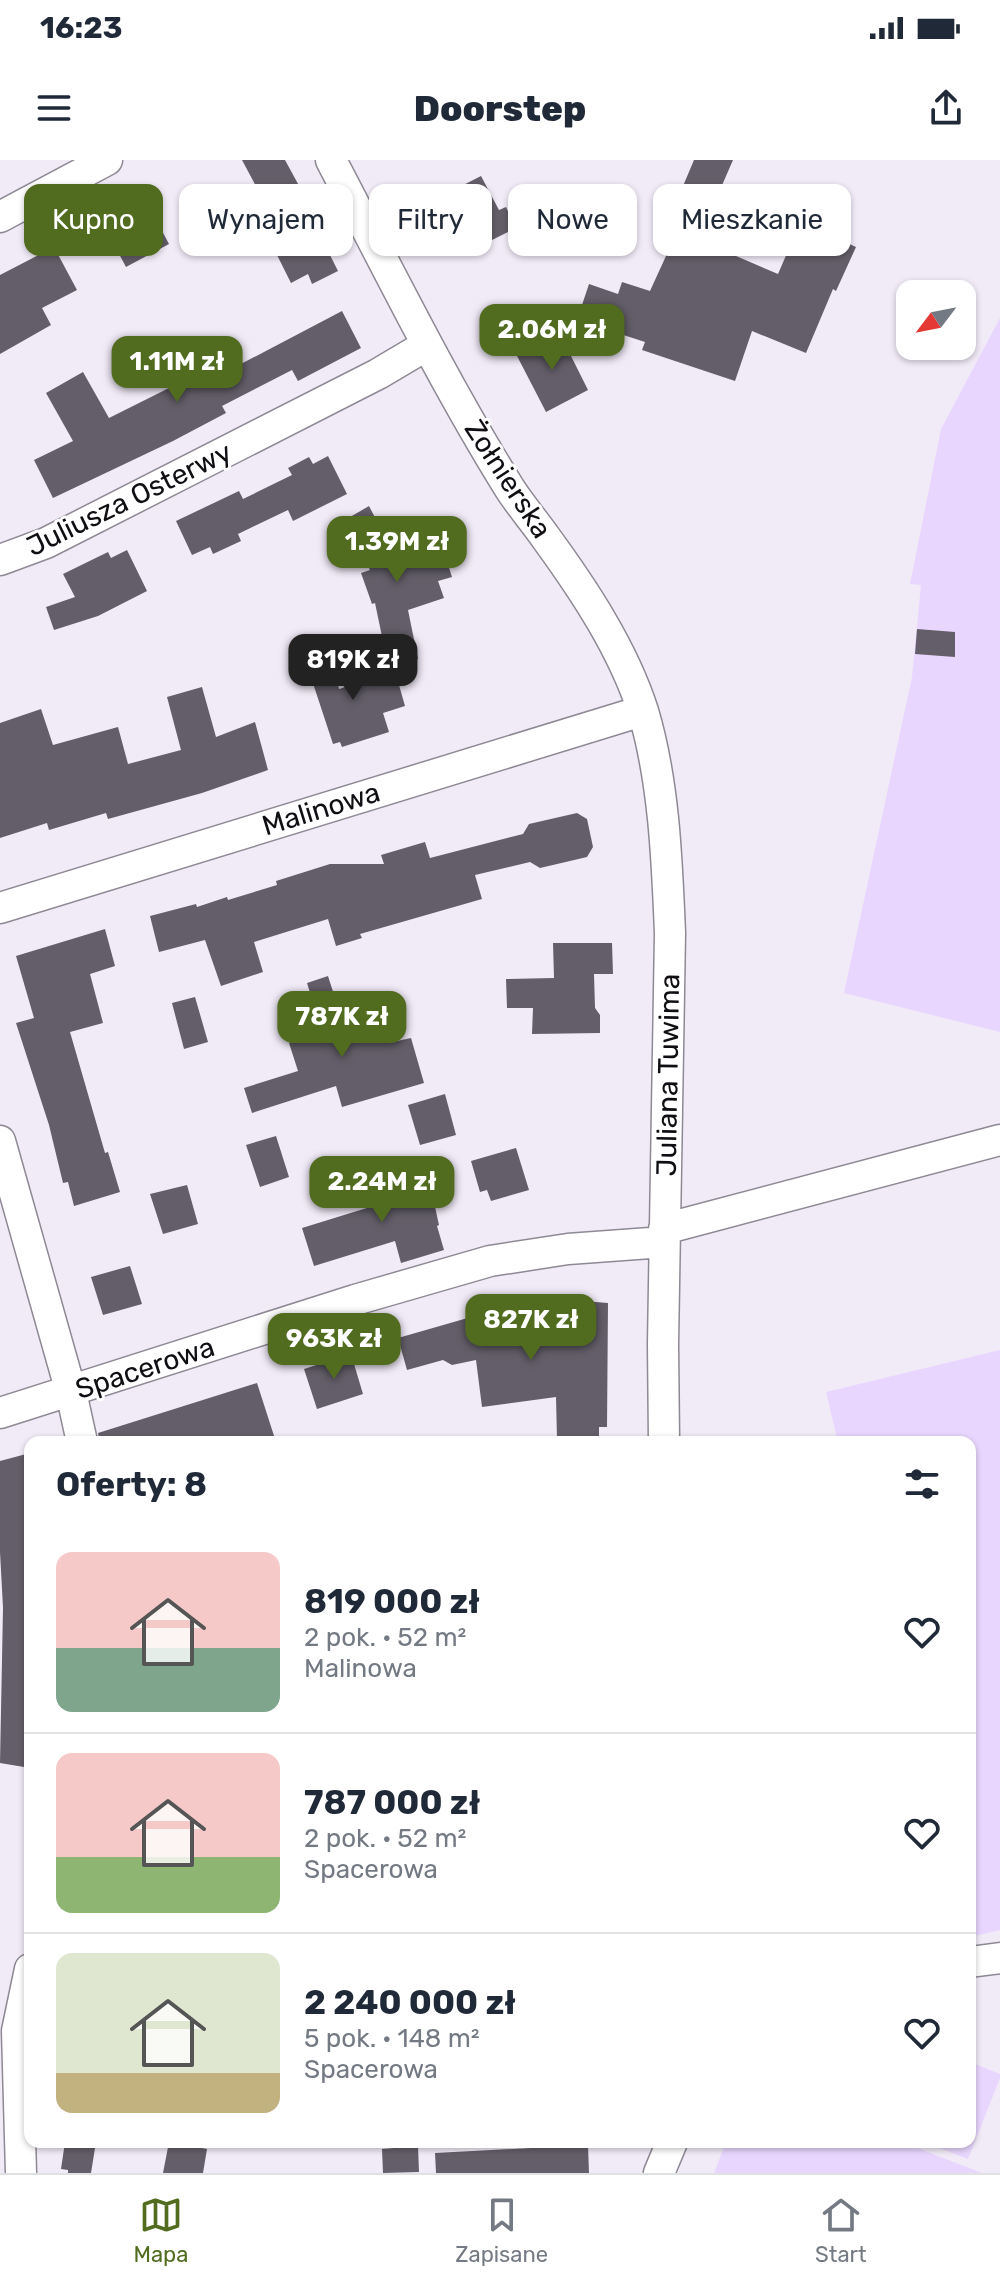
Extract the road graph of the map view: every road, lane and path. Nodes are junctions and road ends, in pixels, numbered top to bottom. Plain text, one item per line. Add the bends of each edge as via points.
1 (107, 160) edge
2 (331, 160) edge
3 (0, 217) edge
4 (427, 345) junction
5 (0, 560) edge
6 (642, 711) junction
7 (0, 908) edge
8 (1000, 1140) edge
9 (0, 1141) edge
10 (664, 1236) junction
11 (71, 1392) junction
12 (0, 1413) edge
13 (81, 1436) edge
14 (664, 1436) edge
15 (1000, 1958) edge
16 (976, 1961) edge
17 (22, 1979) edge
18 (669, 2148) edge
19 (21, 2173) edge
20 (659, 2173) edge

1 - 3 street
2 - 4 street, Żołnierska
4 - 5 street, Juliusza Osterwy via 46,543
4 - 6 street, Żołnierska via 513,494 574,577 614,645
6 - 7 street, Malinowa
6 - 10 street, Juliana Tuwima via 658,786 668,885
8 - 10 street, Spacerowa
9 - 11 street
10 - 11 street, Spacerowa via 490,1261
10 - 14 street, Juliana Tuwima
11 - 12 street, Spacerowa
11 - 13 street
15 - 16 street
17 - 19 street via 17,2031
18 - 20 street

